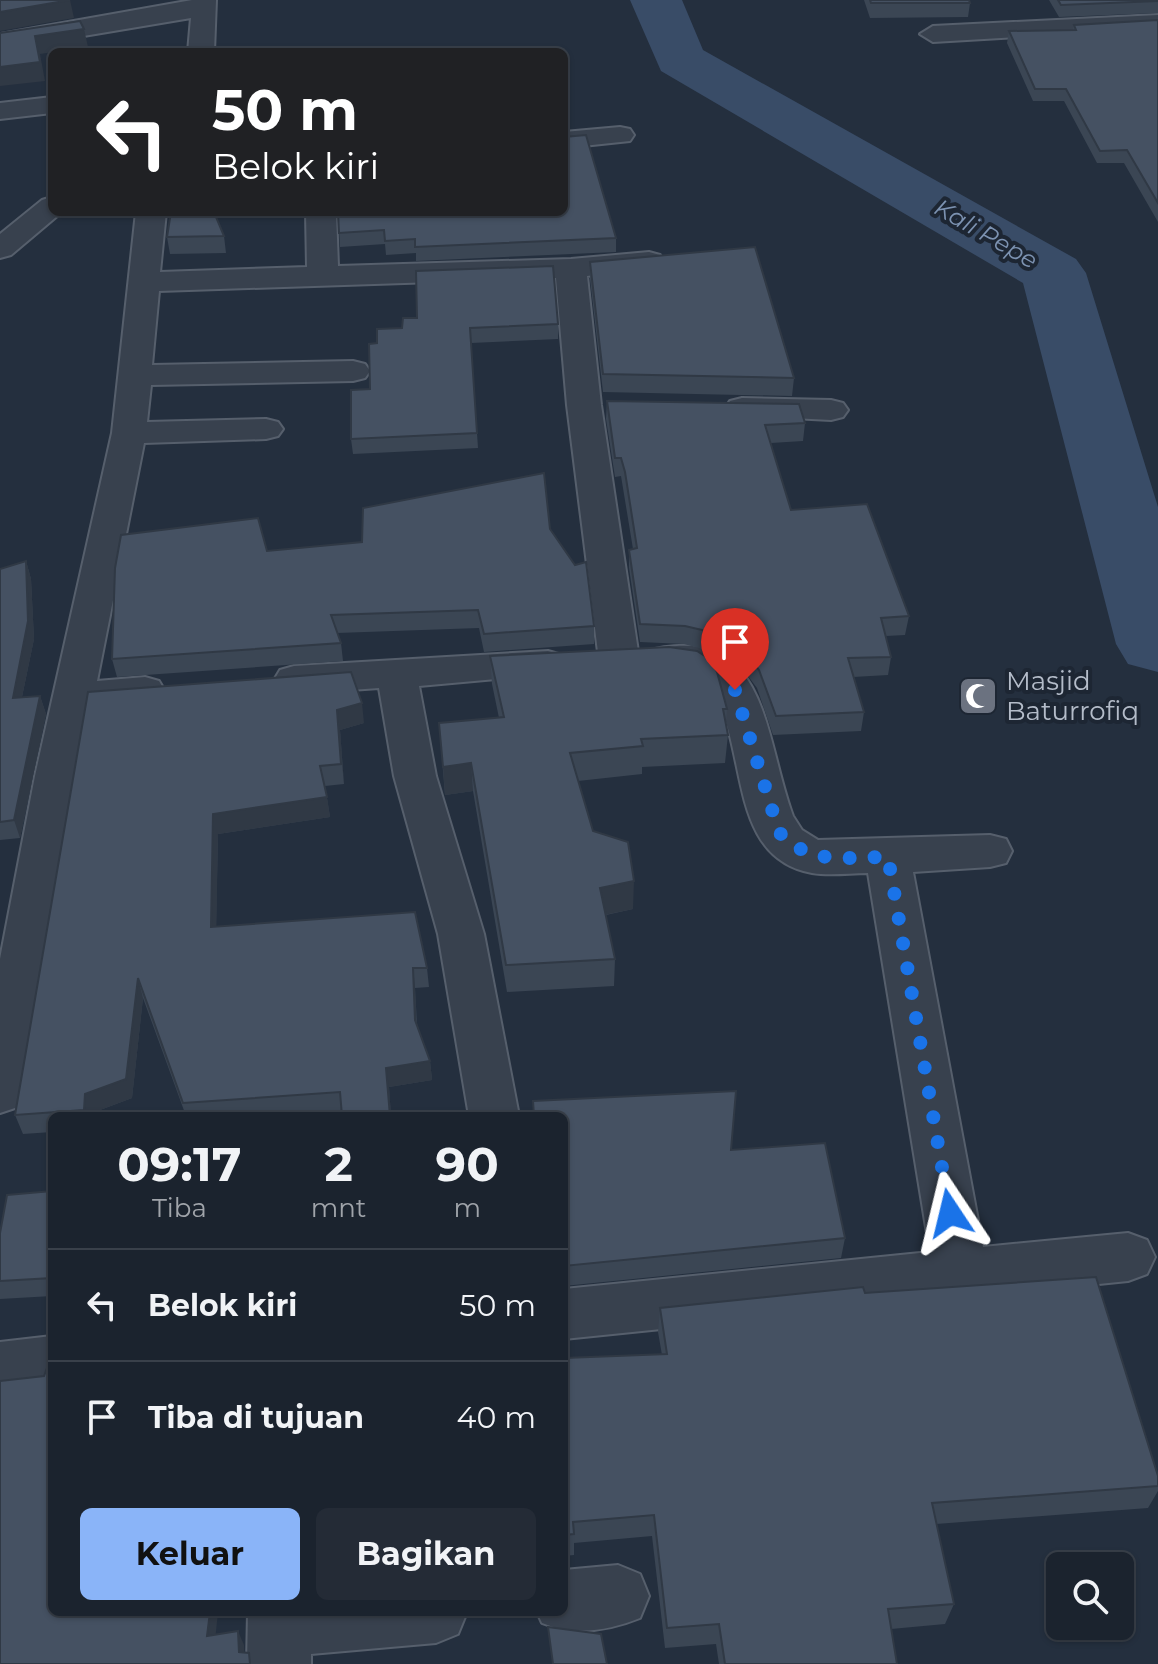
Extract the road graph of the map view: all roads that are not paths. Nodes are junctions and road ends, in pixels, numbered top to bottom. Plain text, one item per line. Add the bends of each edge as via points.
1 (204, 4) edge
2 (1158, 22) edge
3 (933, 34) dead end
4 (0, 42) edge
5 (201, 48) edge
6 (48, 106) edge
7 (5, 114) edge
8 (620, 135) dead end
9 (568, 140) edge
10 (48, 209) edge
11 (151, 216) edge
12 (321, 216) edge
13 (3, 243) edge
14 (676, 259) edge
15 (571, 268) junction
16 (323, 275) junction
17 (144, 282) junction
18 (353, 371) dead end
19 (134, 375) junction
20 (707, 408) edge
21 (831, 410) dead end
22 (266, 429) dead end
23 (129, 433) junction
24 (619, 660) junction
25 (396, 672) junction
26 (258, 682) edge
27 (181, 688) edge
28 (74, 696) junction
29 (990, 851) dead end
30 (888, 857) junction
31 (0, 1092) edge
32 (493, 1112) edge
33 (1128, 1257) dead end
34 (960, 1272) junction
35 (568, 1314) edge
36 (48, 1363) edge
37 (0, 1369) edge
38 (407, 1616) edge
39 (279, 1634) edge

1 - 4 street
1 - 5 street
2 - 3 street
6 - 7 street
8 - 9 street
10 - 13 street
11 - 17 street
12 - 16 street
14 - 15 street
15 - 16 street
15 - 24 street via 599,406
16 - 17 street
17 - 19 street
18 - 19 street
19 - 23 street
20 - 21 street
22 - 23 street
23 - 28 street
24 - 25 street
24 - 30 street via 690,662 719,670 735,690 779,832 792,847 810,856
25 - 26 street
25 - 32 street via 415,776 461,934
27 - 28 street
28 - 31 street
29 - 30 street
30 - 34 street
33 - 34 street
34 - 35 street
36 - 37 street
38 - 39 street

